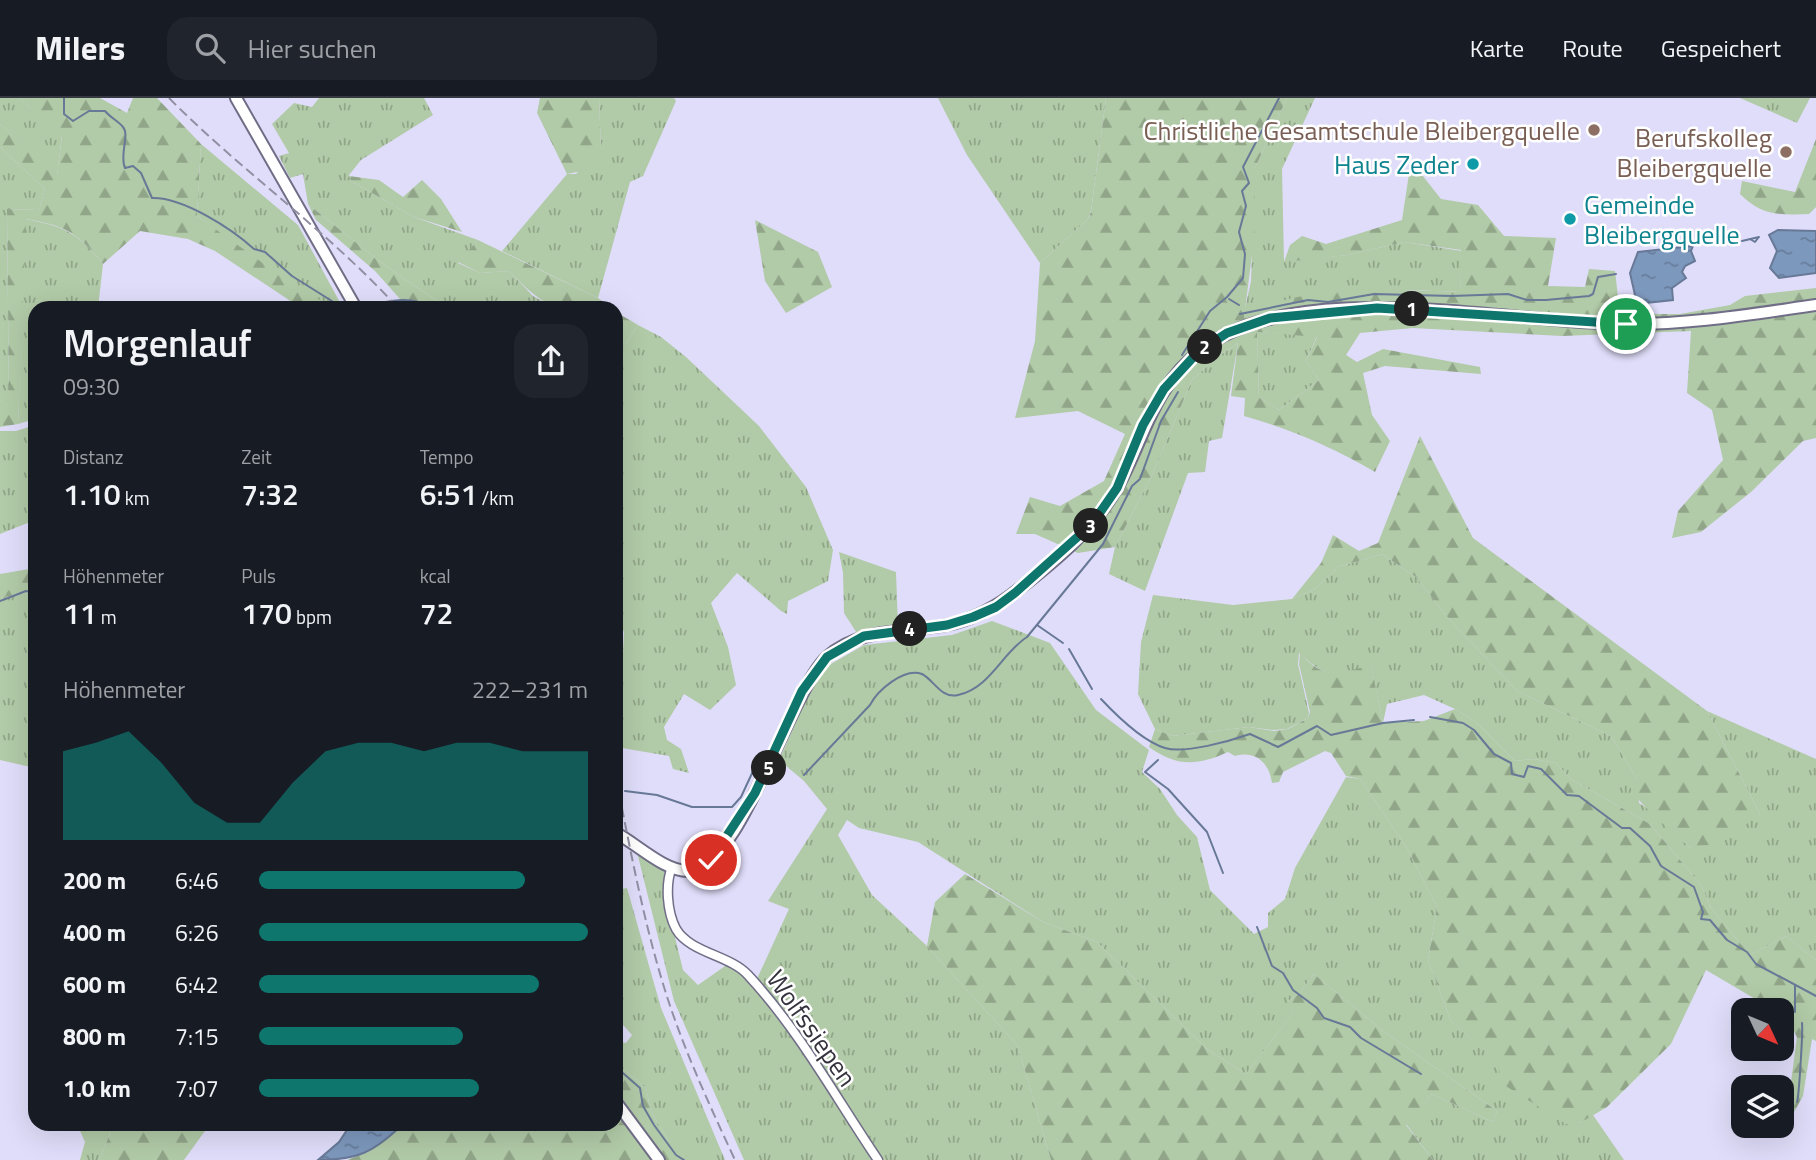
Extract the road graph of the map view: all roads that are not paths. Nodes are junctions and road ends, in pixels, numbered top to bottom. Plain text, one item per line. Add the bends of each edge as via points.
1 (236, 98) edge
2 (352, 301) edge
3 (1816, 305) edge
4 (623, 838) edge
5 (672, 866) junction
6 (623, 1111) edge
7 (659, 1160) edge
8 (878, 1160) edge

1 - 2 street
3 - 5 street via 1710,320 1626,324 1377,308 1270,318 1227,333 1198,352 1164,389 1143,425 1117,488 1080,537 986,612 947,625 864,636 835,651 802,691 762,780 716,855 696,870
4 - 5 street
5 - 8 street, Wolfssiepen via 667,879 677,930 746,972 785,1020
6 - 7 street

